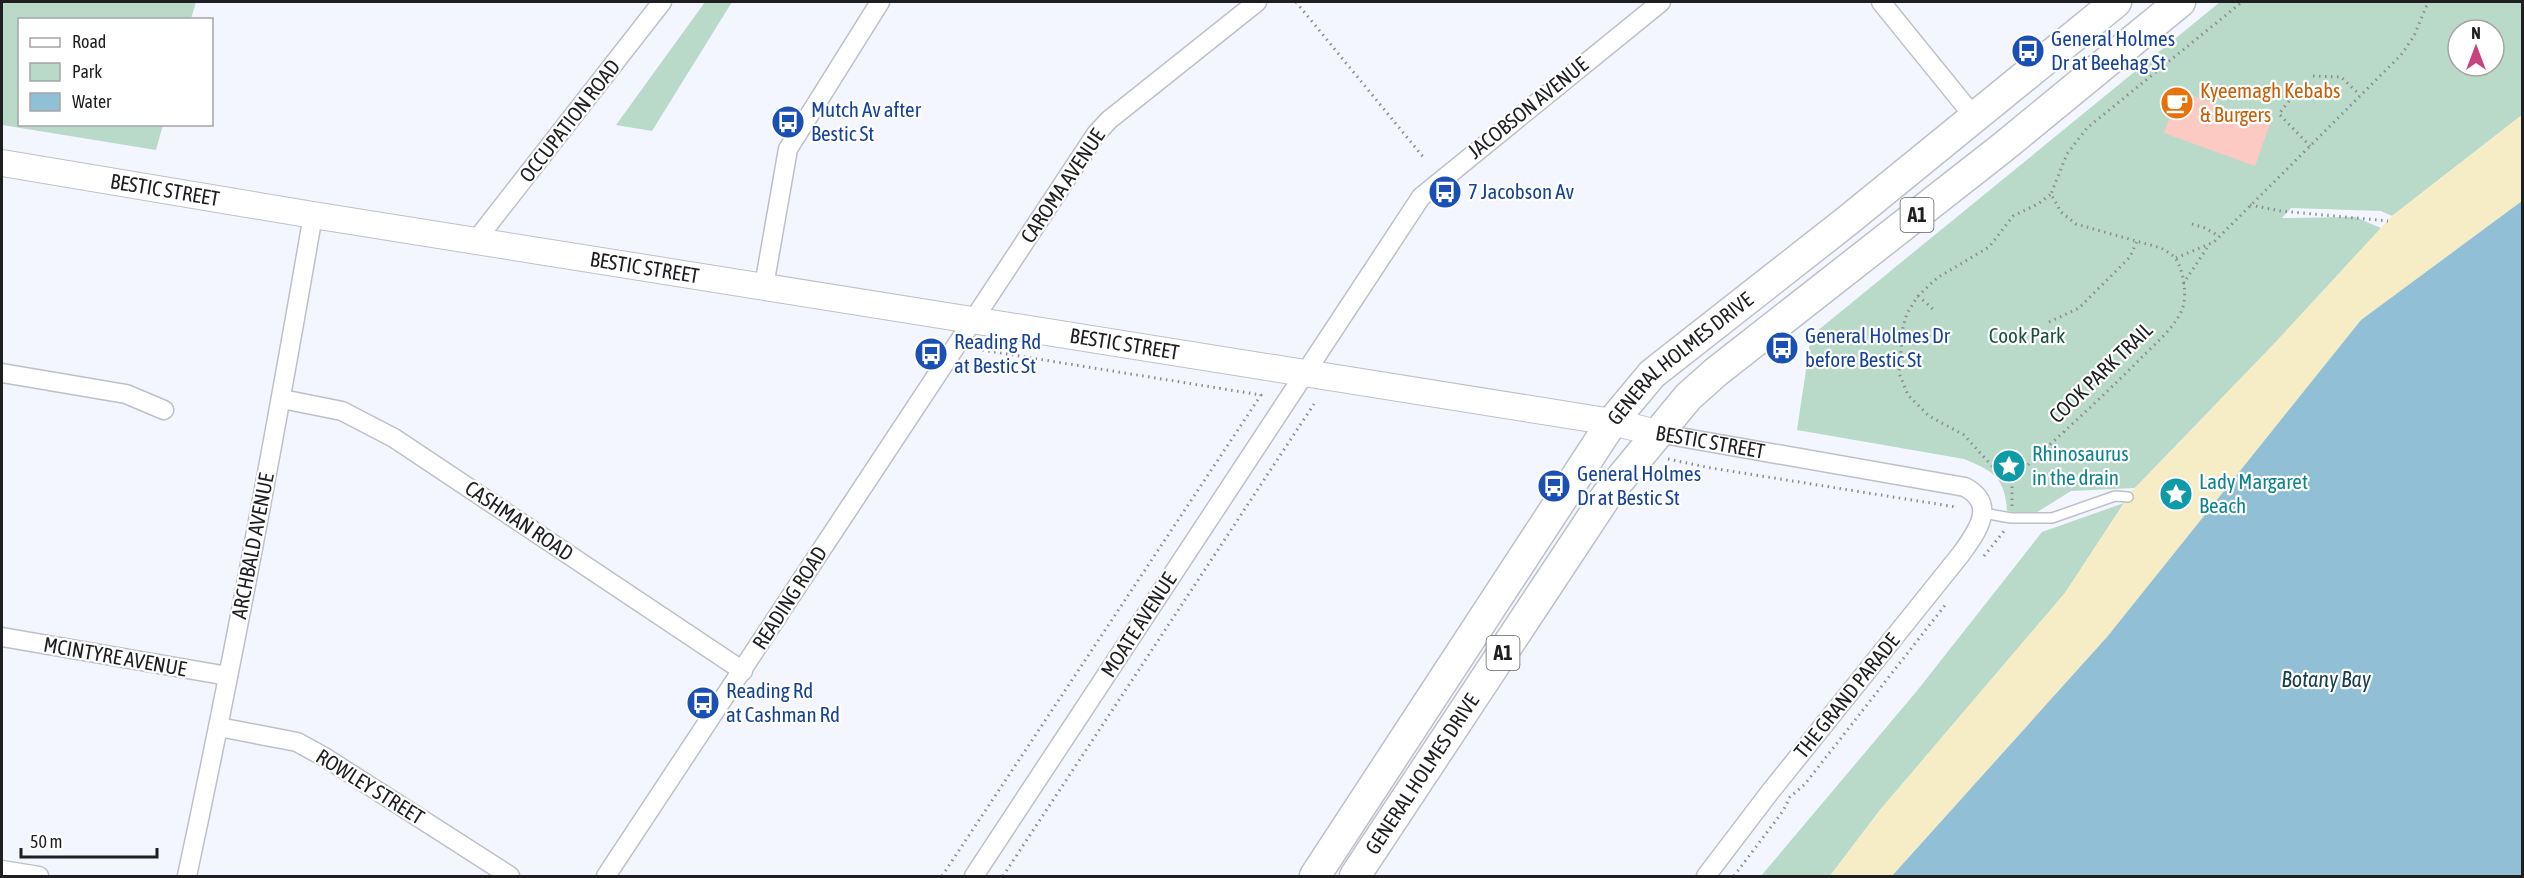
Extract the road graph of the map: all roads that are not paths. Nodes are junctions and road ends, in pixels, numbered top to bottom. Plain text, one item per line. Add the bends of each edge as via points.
1 (662, 2) edge
2 (880, 2) edge
3 (1257, 2) edge
4 (1661, 2) edge
5 (1881, 2) edge
6 (2116, 2) edge
7 (2180, 2) edge
8 (1975, 117) junction
9 (2, 163) edge
10 (313, 215) junction
11 (477, 239) junction
12 (764, 286) junction
13 (973, 319) junction
14 (1305, 373) junction
15 (2, 374) edge
16 (282, 399) junction
17 (164, 410) dead end
18 (1612, 422) junction
19 (1660, 445) junction
20 (2128, 497) dead end
21 (1983, 513) junction
22 (2, 637) edge
23 (743, 671) junction
24 (228, 676) junction
25 (219, 727) junction
26 (2, 870) edge
27 (39, 876) edge
28 (187, 876) edge
29 (510, 876) edge
30 (606, 876) edge
31 (974, 876) edge
32 (1315, 876) edge
33 (1355, 876) edge
34 (1706, 876) edge

1 - 11 street, OCCUPATION ROAD
2 - 12 street via 788,149
3 - 13 street, CAROMA AVENUE via 1103,126
4 - 14 street, JACOBSON AVENUE via 1421,197
5 - 8 street
6 - 8 highway, GENERAL HOLMES DRIVE / A1
7 - 19 highway, GENERAL HOLMES DRIVE / A1 via 2002,148 1716,372 1688,397
8 - 18 highway, GENERAL HOLMES DRIVE / A1 via 1652,374
9 - 10 main road, BESTIC STREET
10 - 11 main road, BESTIC STREET
10 - 16 street, ARCHBALD AVENUE
11 - 12 main road, BESTIC STREET
12 - 13 main road, BESTIC STREET
13 - 14 main road, BESTIC STREET
13 - 23 street, READING ROAD
14 - 18 main road, BESTIC STREET
14 - 31 street, MOATE AVENUE
15 - 17 street via 126,394
16 - 23 street, CASHMAN ROAD via 342,411 394,438
16 - 24 street, ARCHBALD AVENUE
18 - 19 main road, BESTIC STREET
18 - 32 highway, GENERAL HOLMES DRIVE / A1
19 - 21 street, BESTIC STREET via 1965,488 1977,496
19 - 33 highway, GENERAL HOLMES DRIVE / A1 via 1607,495
20 - 21 lane via 2115,496 2052,518
21 - 34 street, THE GRAND PARADE via 1961,554
22 - 24 street, MCINTYRE AVENUE
23 - 30 street, READING ROAD
24 - 25 street, ARCHBALD AVENUE
25 - 28 street, ARCHBALD AVENUE
25 - 29 street, ROWLEY STREET via 297,742
26 - 27 street

